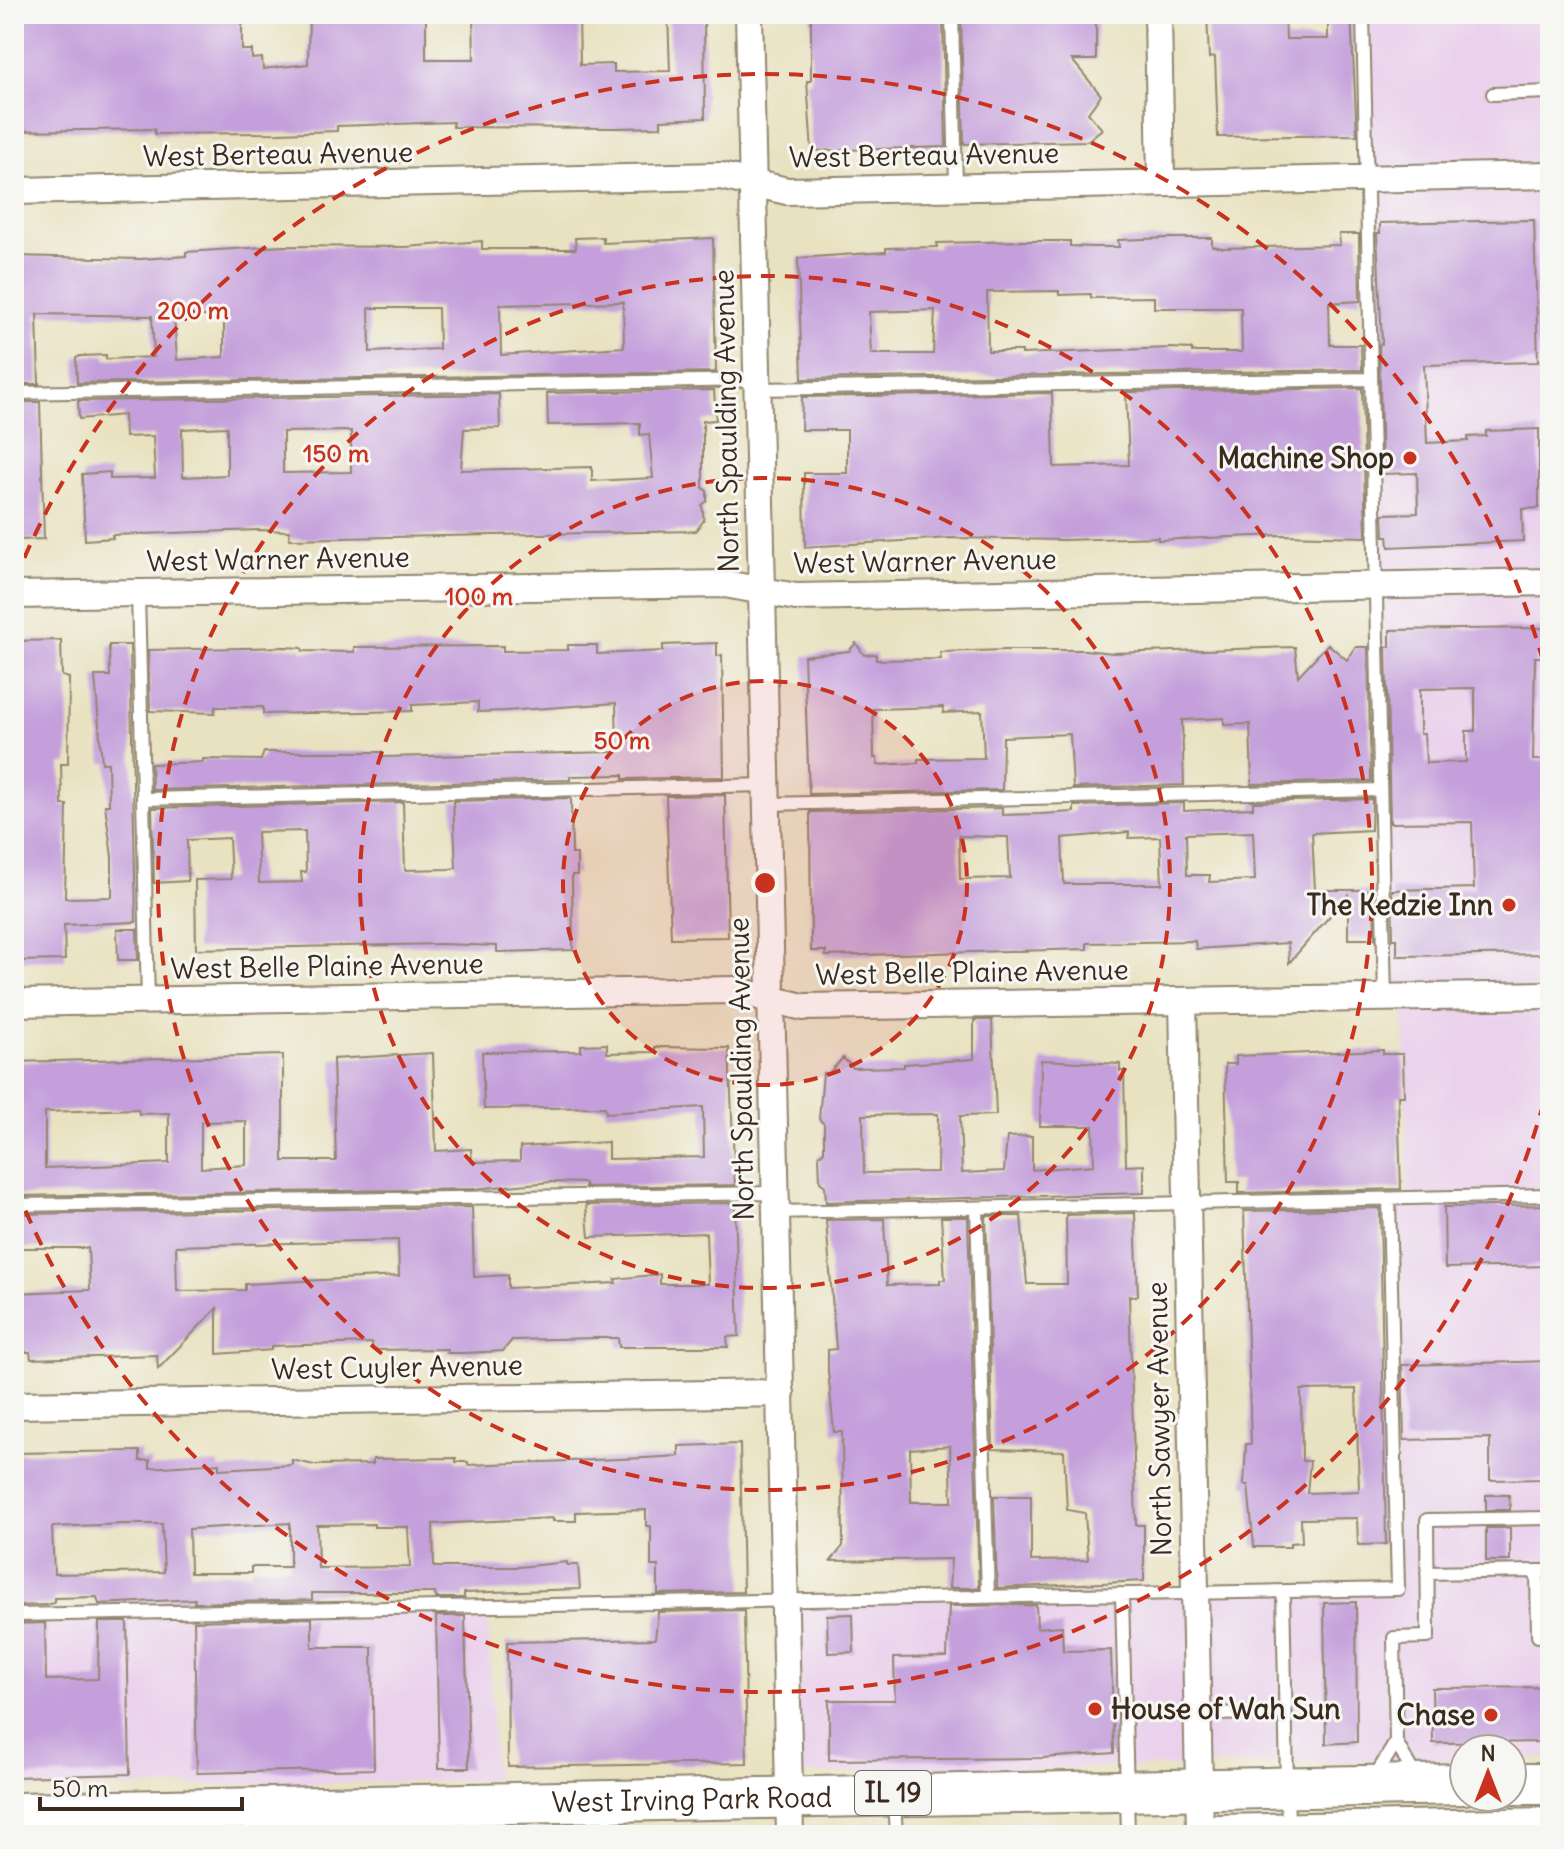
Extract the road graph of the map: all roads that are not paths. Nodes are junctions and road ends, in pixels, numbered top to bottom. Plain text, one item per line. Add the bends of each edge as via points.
1 (749, 14) edge
2 (952, 14) edge
3 (1158, 14) edge
4 (1363, 14) edge
5 (1550, 92) edge
6 (1493, 94) dead end
7 (1550, 175) edge
8 (1367, 177) junction
9 (1161, 181) junction
10 (753, 183) junction
11 (956, 186) junction
12 (14, 191) edge
13 (1370, 379) junction
14 (757, 385) junction
15 (14, 393) edge
16 (1550, 582) edge
17 (1375, 585) junction
18 (762, 591) junction
19 (138, 593) junction
20 (14, 595) edge
21 (1380, 790) junction
22 (767, 795) junction
23 (143, 799) junction
24 (1550, 995) edge
25 (772, 998) junction
26 (1385, 998) junction
27 (148, 1001) junction
28 (1183, 1001) junction
29 (14, 1003) edge
30 (1550, 1195) edge
31 (1389, 1199) junction
32 (776, 1202) junction
33 (1187, 1204) junction
34 (14, 1205) edge
35 (977, 1208) junction
36 (781, 1393) junction
37 (14, 1405) edge
38 (1550, 1518) edge
39 (1544, 1571) edge
40 (1427, 1573) junction
41 (1283, 1592) junction
42 (1195, 1594) junction
43 (1122, 1595) junction
44 (988, 1597) junction
45 (785, 1601) junction
46 (14, 1615) edge
47 (1538, 1636) dead end
48 (1285, 1713) junction
49 (1197, 1714) junction
50 (1396, 1742) junction
51 (1420, 1784) junction
52 (1448, 1784) edge
53 (1528, 1784) edge
54 (1550, 1784) edge
55 (1369, 1785) junction
56 (1287, 1787) junction
57 (1199, 1788) junction
58 (1128, 1789) junction
59 (894, 1793) junction
60 (790, 1795) junction
61 (39, 1816) edge
62 (383, 1820) edge
63 (1550, 1828) edge
64 (1288, 1834) edge
65 (790, 1835) edge
66 (896, 1835) edge
67 (1128, 1835) edge
68 (1200, 1835) edge
69 (1217, 1835) edge

1 - 10 street, North Spaulding Avenue
2 - 11 lane
3 - 9 street
4 - 8 lane
5 - 6 lane
7 - 8 street, West Berteau Avenue
8 - 9 street, West Berteau Avenue
8 - 13 lane
9 - 11 street, West Berteau Avenue
10 - 11 street, West Berteau Avenue via 777,191
10 - 12 street, West Berteau Avenue via 721,176
10 - 14 street, North Spaulding Avenue
13 - 14 lane
13 - 17 lane
14 - 15 lane
14 - 18 street, North Spaulding Avenue
16 - 17 street, West Warner Avenue
17 - 18 street, West Warner Avenue via 796,597
17 - 21 lane
18 - 19 street, West Warner Avenue via 725,584
18 - 22 street, North Spaulding Avenue
19 - 20 street, West Warner Avenue
19 - 23 lane
21 - 22 lane
21 - 26 lane
22 - 23 lane
22 - 25 street, North Spaulding Avenue
23 - 27 lane
24 - 26 street, West Belle Plaine Avenue
25 - 27 street, West Belle Plaine Avenue via 734,990
25 - 28 street, West Belle Plaine Avenue via 803,1007
25 - 32 street, North Spaulding Avenue
26 - 28 street, West Belle Plaine Avenue
27 - 29 street, West Belle Plaine Avenue
28 - 33 street, North Sawyer Avenue
30 - 31 lane
31 - 33 lane
31 - 41 lane via 1398,1589
32 - 34 lane
32 - 35 lane
32 - 36 street, North Spaulding Avenue
33 - 35 lane
33 - 42 street, North Sawyer Avenue
35 - 44 lane
36 - 37 street, West Cuyler Avenue
36 - 45 street, North Spaulding Avenue
38 - 40 lane via 1427,1520
39 - 40 lane
39 - 47 lane
40 - 50 lane via 1428,1637 1394,1638
41 - 42 lane
41 - 48 lane
42 - 43 lane
42 - 49 street, North Sawyer Avenue
43 - 44 lane
43 - 58 lane
44 - 45 lane
45 - 46 lane
45 - 60 street, North Spaulding Avenue
48 - 49 lane
48 - 56 lane
49 - 57 street, North Sawyer Avenue
50 - 51 lane
50 - 55 lane
51 - 52 main road, West Irving Park Road / IL 19
51 - 55 main road, West Irving Park Road / IL 19
53 - 54 main road
55 - 56 main road, West Irving Park Road / IL 19
56 - 57 main road, West Irving Park Road / IL 19
56 - 64 lane
57 - 58 main road, West Irving Park Road / IL 19
57 - 68 street, North Sawyer Avenue
58 - 59 main road, West Irving Park Road / IL 19
58 - 67 lane
59 - 60 main road, West Irving Park Road / IL 19
59 - 66 lane
60 - 62 main road, West Irving Park Road / IL 19
60 - 65 street, North Spaulding Avenue
61 - 62 main road, West Irving Park Road / IL 19
63 - 64 main road
64 - 69 main road

